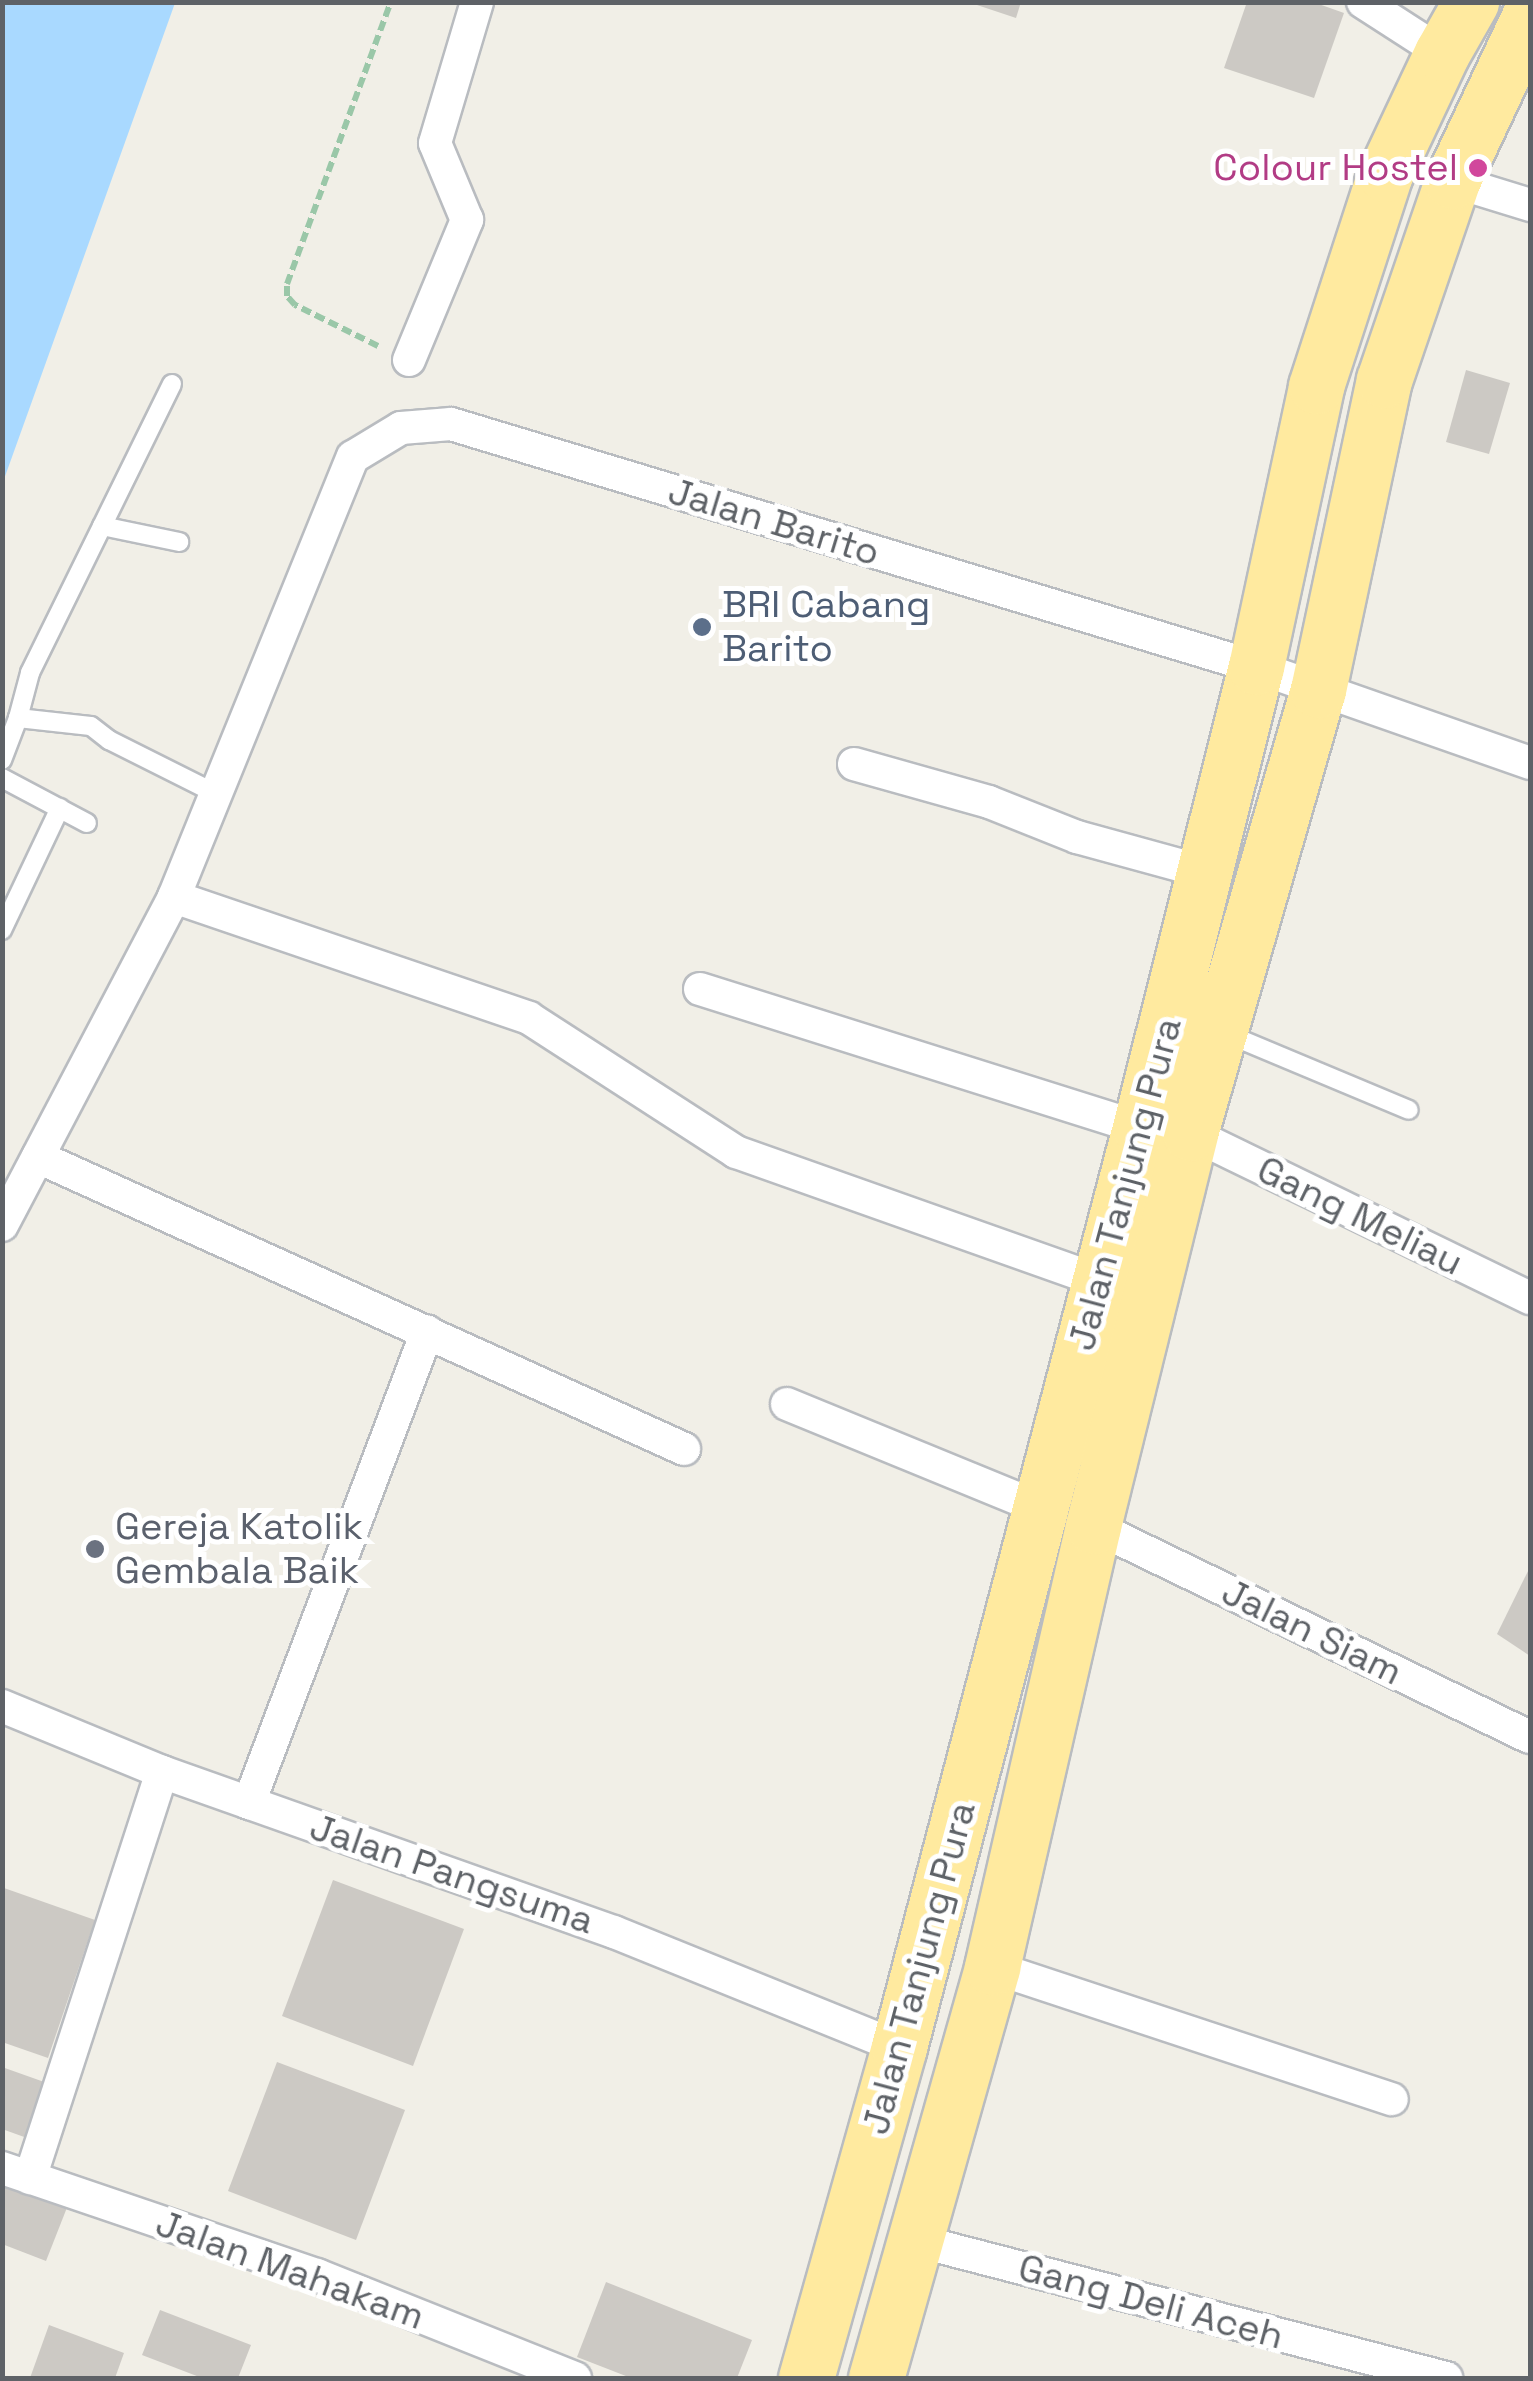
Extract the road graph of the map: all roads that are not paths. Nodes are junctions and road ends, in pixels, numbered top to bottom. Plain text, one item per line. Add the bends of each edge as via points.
1 (476, 2) edge
2 (1363, 2) edge
3 (1471, 2) edge
4 (1530, 14) edge
5 (1442, 52) junction
6 (1452, 181) junction
7 (1530, 205) edge
8 (409, 360) road end
9 (172, 384) dead end
10 (102, 526) junction
11 (179, 542) dead end
12 (1256, 667) junction
13 (1318, 690) junction
14 (18, 718) junction
15 (2, 760) edge
16 (1530, 763) edge
17 (854, 764) dead end
18 (2, 778) edge
19 (217, 794) junction
20 (60, 808) junction
21 (88, 823) dead end
22 (1205, 872) junction
23 (174, 896) junction
24 (2, 930) edge
25 (700, 989) dead end
26 (1220, 1030) junction
27 (1409, 1110) dead end
28 (1165, 1130) junction
29 (38, 1157) junction
30 (2, 1226) edge
31 (1125, 1254) junction
32 (1530, 1298) edge
33 (427, 1332) junction
34 (788, 1404) dead end
35 (684, 1448) dead end
36 (1040, 1508) junction
37 (1093, 1526) junction
38 (2, 1706) edge
39 (1530, 1737) edge
40 (162, 1772) junction
41 (249, 1803) junction
42 (992, 1967) junction
43 (899, 2047) junction
44 (1392, 2098) dead end
45 (16, 2173) edge
46 (914, 2240) junction
47 (514, 2368) edge
48 (574, 2378) edge
49 (806, 2378) edge
50 (876, 2378) edge
51 (1446, 2378) edge

1 - 8 street via 435,143 467,220
2 - 5 street
3 - 5 highway, Jalan Tanjung Pura
4 - 6 highway, Jalan Tanjung Pura
5 - 12 highway, Jalan Tanjung Pura via 1385,174 1316,386
6 - 7 street
6 - 13 highway, Jalan Tanjung Pura via 1384,380
9 - 10 lane
10 - 11 lane
10 - 14 lane via 30,673
12 - 13 street, Jalan Barito
12 - 19 street, Jalan Barito via 451,424 401,428 354,457
12 - 22 highway, Jalan Tanjung Pura
13 - 16 street, Jalan Barito
13 - 26 highway, Jalan Tanjung Pura
14 - 15 lane
14 - 19 lane via 91,726
17 - 22 street
18 - 20 lane
19 - 23 street
20 - 21 lane
20 - 24 lane
22 - 28 highway, Jalan Tanjung Pura
23 - 29 street
23 - 31 street via 529,1018 736,1152
25 - 28 street, Gang Meliau
26 - 27 lane
26 - 28 highway, Jalan Tanjung Pura
28 - 31 highway, Jalan Tanjung Pura
28 - 32 street, Gang Meliau
29 - 30 street
29 - 33 street
31 - 36 highway, Jalan Tanjung Pura
31 - 37 highway, Jalan Tanjung Pura
33 - 35 street
33 - 41 street
34 - 36 street
36 - 43 highway, Jalan Tanjung Pura
37 - 39 street, Jalan Siam
37 - 42 highway, Jalan Tanjung Pura
38 - 40 street, Jalan Pangsuma
40 - 41 street, Jalan Pangsuma
40 - 45 street
41 - 43 street, Jalan Pangsuma via 614,1932
42 - 44 street
42 - 46 highway, Jalan Tanjung Pura
43 - 49 highway, Jalan Tanjung Pura
45 - 47 street, Jalan Mahakam via 317,2274
46 - 50 highway, Jalan Tanjung Pura
46 - 51 street, Gang Deli Aceh
47 - 48 street, Jalan Mahakam

